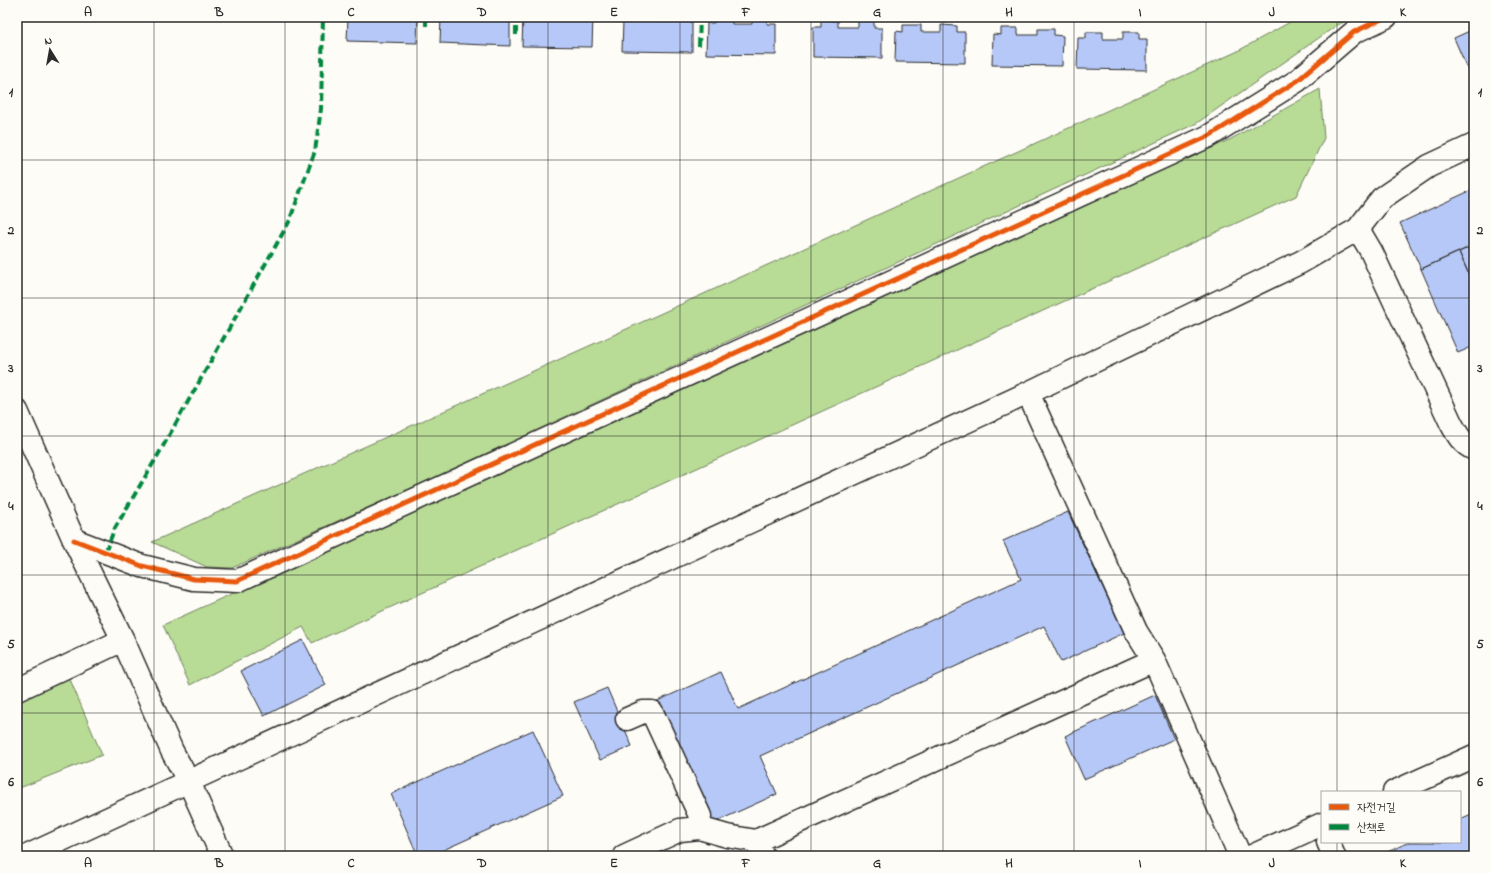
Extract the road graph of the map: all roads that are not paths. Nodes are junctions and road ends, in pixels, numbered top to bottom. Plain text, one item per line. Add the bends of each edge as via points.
1 (1386, 17) edge
2 (1474, 145) edge
3 (1358, 230) junction
4 (1028, 393) junction
5 (17, 410) edge
6 (1474, 449) edge
7 (74, 540) junction
8 (123, 640) junction
9 (1154, 660) junction
10 (17, 690) edge
11 (626, 719) dead end
12 (1474, 756) edge
13 (189, 782) junction
14 (1396, 791) edge
15 (699, 828) junction
16 (1321, 831) edge
17 (1328, 843) edge
18 (759, 849) edge
19 (27, 856) edge
20 (222, 856) edge
21 (624, 856) edge
22 (1240, 856) edge
23 (1252, 856) edge
24 (1334, 856) edge

1 - 7 street via 1354,32 1297,81 1209,136 237,581 194,579 142,566
2 - 3 street via 1429,166 1382,198
3 - 4 street via 1301,262
3 - 6 street via 1371,251 1458,437
4 - 9 street via 1136,631
4 - 13 street
5 - 7 street
7 - 8 street
8 - 10 street
8 - 13 street via 172,751
9 - 18 street
9 - 22 street
11 - 15 street via 643,712 652,712 700,816
12 - 14 street
13 - 19 street
13 - 20 street
15 - 18 street
15 - 21 street via 680,830
16 - 23 street
17 - 24 street

